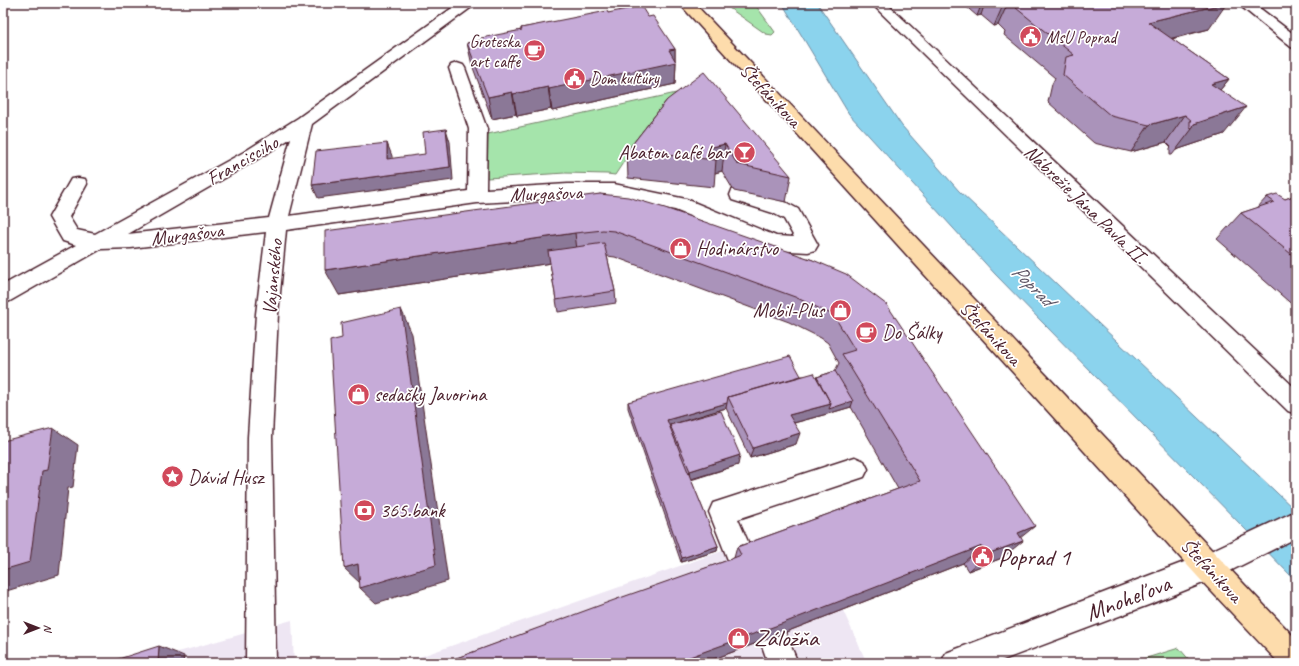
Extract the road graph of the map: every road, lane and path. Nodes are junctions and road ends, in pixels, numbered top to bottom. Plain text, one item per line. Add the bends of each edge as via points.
1 (468, 3) edge
2 (878, 3) edge
3 (1244, 3) edge
4 (685, 4) edge
5 (1296, 44) edge
6 (457, 68) dead end
7 (304, 122) junction
8 (78, 184) dead end
9 (739, 195) edge
10 (477, 196) junction
11 (277, 224) junction
12 (96, 242) junction
13 (3, 295) edge
14 (1296, 404) edge
15 (855, 469) dead end
16 (1296, 524) edge
17 (742, 560) edge
18 (1208, 567) junction
19 (1296, 660) edge
20 (261, 663) edge
21 (956, 663) edge

1 - 7 street, Francisciho
2 - 14 street, Nábrežie Jána Pavla II.
3 - 5 street
4 - 18 main road, Štefánikova
6 - 10 street via 478,129
7 - 11 street
7 - 12 street, Francisciho via 250,156
8 - 12 street via 59,217 70,236
9 - 10 street, Murgašova via 791,214 808,245 774,243 679,204 614,191 568,190
10 - 11 street, Murgašova
11 - 12 street, Murgašova via 131,241
11 - 20 street, Vajanského via 267,314 260,437
12 - 13 street, Francisciho
15 - 17 street via 722,512
16 - 18 street, Mnoheľova
18 - 19 main road, Štefánikova
18 - 21 street, Mnoheľova

